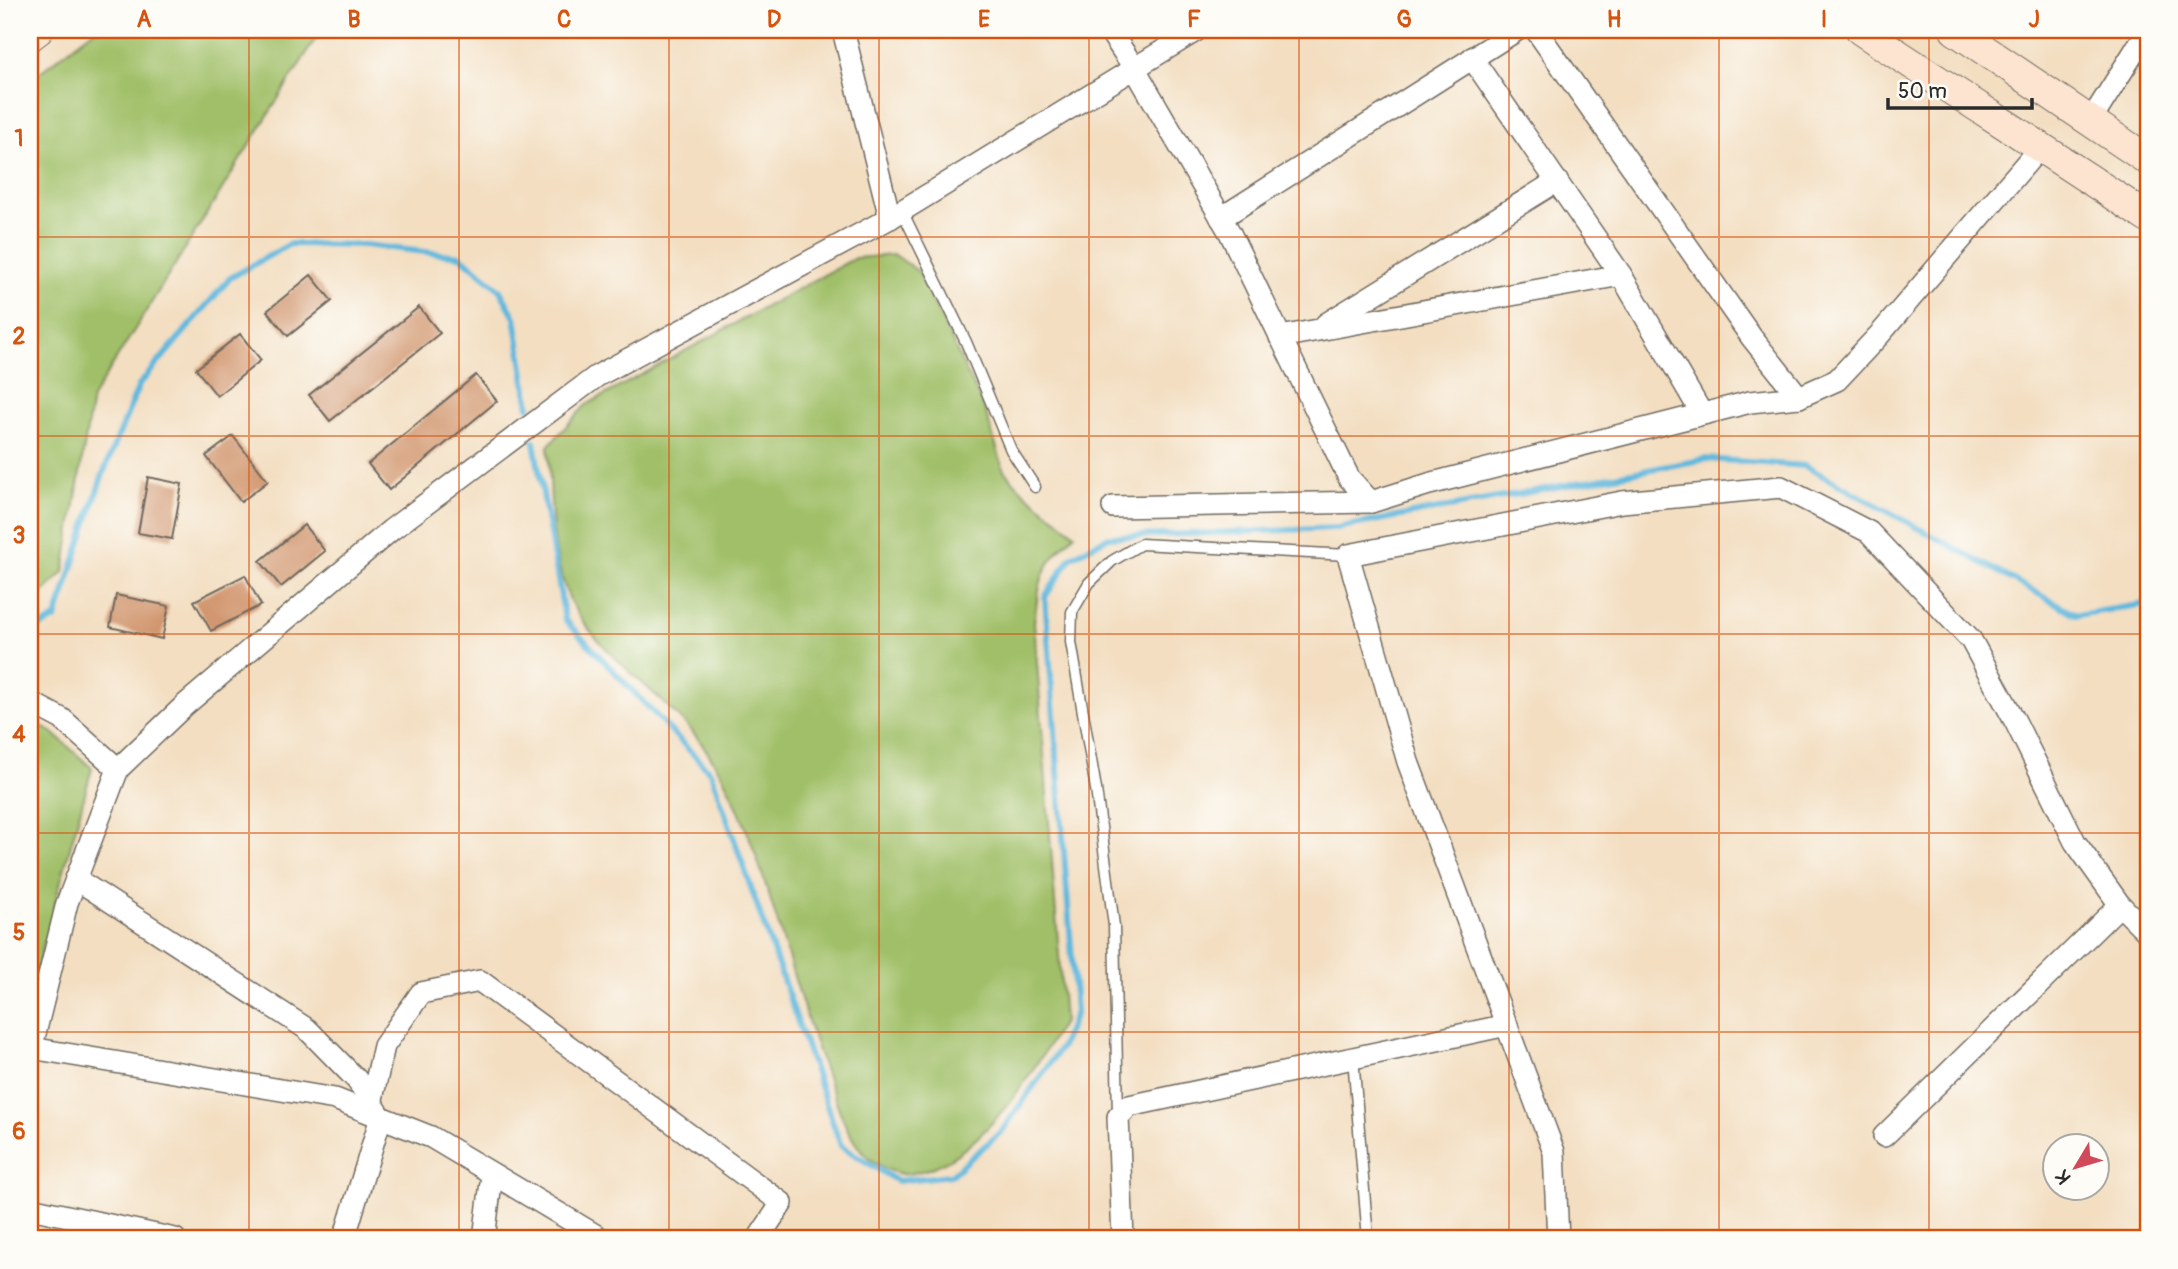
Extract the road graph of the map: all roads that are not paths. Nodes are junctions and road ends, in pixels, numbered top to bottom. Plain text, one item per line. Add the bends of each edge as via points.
1 (38, 30) edge
2 (843, 30) edge
3 (1110, 30) edge
4 (1197, 30) edge
5 (1517, 30) edge
6 (1536, 30) edge
7 (1861, 30) edge
8 (1955, 30) edge
9 (2148, 30) edge
10 (30, 36) edge
11 (1472, 58) junction
12 (1135, 69) junction
13 (2090, 122) junction
14 (2041, 146) junction
15 (2148, 160) edge
16 (1557, 181) junction
17 (896, 214) junction
18 (1221, 218) junction
19 (2148, 218) edge
20 (1621, 275) junction
21 (1314, 331) junction
22 (1280, 337) junction
23 (1799, 397) junction
24 (1702, 414) junction
25 (1035, 487) dead end
26 (1371, 502) junction
27 (1113, 507) dead end
28 (1348, 555) junction
29 (30, 702) edge
30 (118, 769) junction
31 (76, 880) junction
32 (2120, 905) junction
33 (2148, 933) edge
34 (1507, 1025) junction
35 (30, 1051) edge
36 (1353, 1057) junction
37 (374, 1111) junction
38 (1118, 1117) junction
39 (1884, 1136) dead end
40 (492, 1174) junction
41 (30, 1208) edge
42 (175, 1239) edge
43 (344, 1239) edge
44 (484, 1239) edge
45 (602, 1239) edge
46 (758, 1239) edge
47 (1123, 1239) edge
48 (1368, 1239) edge
49 (1558, 1239) edge

1 - 10 main road
2 - 17 street
3 - 12 street
4 - 12 street
5 - 11 street
6 - 23 street via 1752,338
7 - 14 main road
8 - 13 main road
9 - 13 street
11 - 16 street
11 - 18 street
12 - 17 street
12 - 18 street
13 - 15 main road
14 - 19 main road
14 - 23 street via 1837,380
16 - 20 street
16 - 21 street
17 - 25 lane via 966,342 1011,450
17 - 30 street via 597,376 391,530 185,705
18 - 22 street
20 - 21 street
20 - 24 street
21 - 22 street
22 - 26 street via 1349,478
23 - 24 street via 1750,402
24 - 26 street
26 - 27 street
28 - 32 street via 1622,502 1781,487 1869,532 1970,640 2075,842
28 - 34 street via 1408,762
28 - 38 lane via 1141,544 1112,561 1089,583 1072,612 1071,642 1114,926
29 - 30 street via 62,719
30 - 31 street
31 - 35 street
31 - 37 street via 307,1029 357,1080
32 - 33 street
32 - 39 street
34 - 36 street
34 - 49 street via 1554,1152
35 - 37 street via 335,1099
36 - 38 street via 1129,1106
36 - 48 lane
37 - 40 street via 431,1137
37 - 43 street
37 - 46 street via 384,1046 421,993 480,981 782,1203
38 - 47 street
40 - 44 street
40 - 45 street
41 - 42 street

